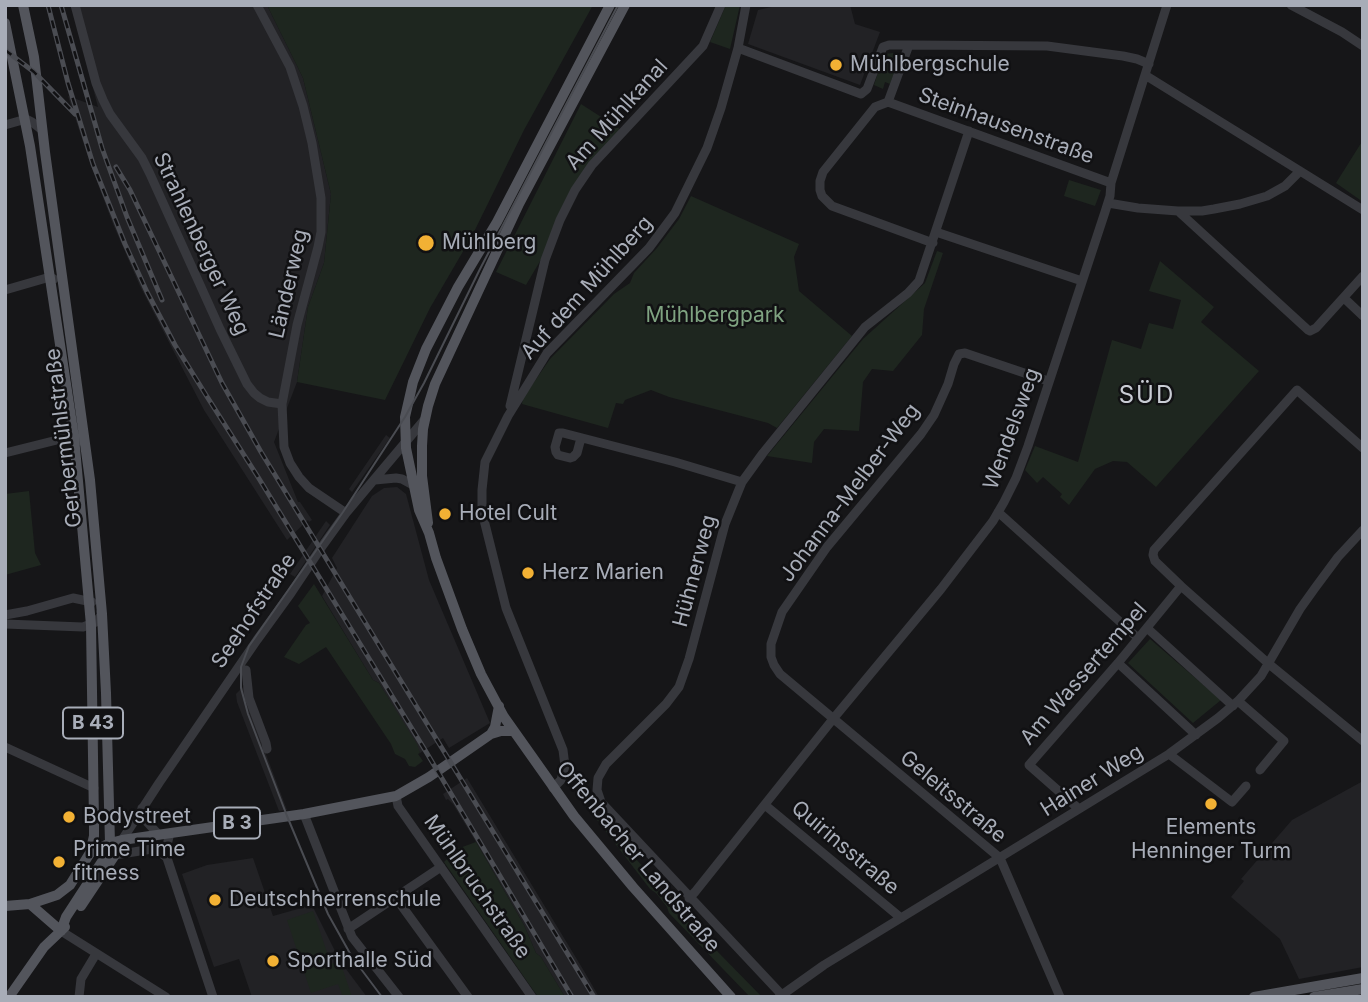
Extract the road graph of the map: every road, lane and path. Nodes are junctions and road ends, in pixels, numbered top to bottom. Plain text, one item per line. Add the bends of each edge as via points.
1 (75, 5) edge
2 (257, 5) edge
3 (610, 5) edge
4 (625, 5) edge
5 (721, 5) edge
6 (746, 5) edge
7 (1167, 5) edge
8 (1291, 5) edge
9 (23, 8) edge
10 (5, 23) edge
11 (909, 45) junction
12 (1363, 46) edge
13 (738, 48) junction
14 (1149, 64) junction
15 (10, 70) edge
16 (1145, 75) junction
17 (888, 102) junction
18 (26, 119) junction
19 (5, 125) edge
20 (42, 130) junction
21 (970, 131) junction
22 (1300, 172) junction
23 (1111, 183) junction
24 (1108, 204) junction
25 (1363, 210) edge
26 (1178, 211) junction
27 (936, 232) junction
28 (933, 243) junction
29 (470, 268) junction
30 (484, 276) junction
31 (1363, 276) edge
32 (50, 278) junction
33 (1082, 281) junction
34 (64, 287) junction
35 (5, 290) edge
36 (1344, 298) junction
37 (1363, 316) edge
38 (1048, 381) junction
39 (282, 404) junction
40 (508, 416) junction
41 (426, 418) junction
42 (74, 437) junction
43 (581, 438) dead end
44 (406, 442) junction
45 (86, 447) junction
46 (1363, 448) edge
47 (5, 453) edge
48 (375, 480) junction
49 (742, 482) junction
50 (413, 485) junction
51 (998, 512) junction
52 (346, 513) junction
53 (1363, 530) edge
54 (429, 533) junction
55 (1181, 586) junction
56 (89, 600) junction
57 (102, 614) junction
58 (5, 615) edge
59 (5, 624) edge
60 (91, 625) junction
61 (1147, 628) junction
62 (1138, 638) junction
63 (1118, 663) junction
64 (1269, 664) junction
65 (246, 670) dead end
66 (1235, 703) junction
67 (499, 706) junction
68 (833, 719) junction
69 (513, 731) junction
70 (491, 734) junction
71 (1196, 735) junction
72 (1363, 741) edge
73 (5, 747) edge
74 (267, 749) dead end
75 (1169, 754) junction
76 (1260, 770) dead end
77 (1246, 786) dead end
78 (94, 788) junction
79 (553, 788) junction
80 (396, 796) junction
81 (765, 805) junction
82 (142, 808) junction
83 (1079, 809) junction
84 (304, 814) junction
85 (165, 834) junction
86 (122, 840) junction
87 (110, 843) junction
88 (90, 853) junction
89 (115, 855) junction
90 (167, 858) junction
91 (1000, 858) junction
92 (98, 866) joint
93 (441, 867) junction
94 (396, 898) junction
95 (689, 898) junction
96 (30, 904) junction
97 (5, 906) edge
98 (901, 918) junction
99 (46, 919) junction
100 (348, 929) junction
101 (61, 931) junction
102 (44, 947) junction
103 (96, 954) junction
104 (713, 977) junction
105 (1363, 978) edge
106 (1363, 989) edge
107 (780, 996) edge
108 (9, 997) edge
109 (79, 997) edge
110 (166, 997) edge
111 (213, 997) edge
112 (399, 997) edge
113 (468, 997) edge
114 (532, 997) edge
115 (731, 997) edge
116 (738, 997) edge
117 (1060, 997) edge
118 (1254, 997) edge
119 (1314, 997) edge

1 - 39 street, Strahlenberger Weg via 103,100 142,158 247,384 260,398
2 - 39 street, Länderweg via 290,67 312,143 321,198 321,232
3 - 29 main road, Offenbacher Landstraße
4 - 30 main road, Offenbacher Landstraße
5 - 40 street, Am Mühlkanal via 703,46 592,165 575,190 545,260
6 - 13 street, Auf dem Mühlberg
7 - 14 street, Wendelsweg
8 - 12 street
9 - 20 main road, Gerbermühlstraße / B 43
10 - 15 main road, Gerbermühlstraße / B 43
11 - 13 street via 883,47 863,93
11 - 14 street via 1047,46 1123,55
11 - 17 street
13 - 40 street, Auf dem Mühlberg via 707,148 675,213 649,248 547,353
14 - 16 street, Wendelsweg
15 - 18 main road, Gerbermühlstraße / B 43
16 - 22 street
16 - 23 street, Wendelsweg
17 - 21 street, Steinhausenstraße
17 - 28 street via 875,107 828,166 820,190 832,206
18 - 19 street
18 - 20 street
18 - 32 main road, Gerbermühlstraße / B 43
20 - 34 main road, Gerbermühlstraße / B 43
21 - 23 street, Steinhausenstraße
21 - 27 street, Hühnerweg
22 - 25 street
22 - 26 street via 1267,196 1214,209
23 - 24 street, Wendelsweg
24 - 26 street
24 - 33 street, Wendelsweg
26 - 36 street via 1310,331
27 - 28 street, Hühnerweg
27 - 33 street
28 - 49 street, Hühnerweg via 916,286 865,327
29 - 30 main road via 480,269
29 - 44 main road, Offenbacher Landstraße via 419,363 405,417
30 - 41 main road, Offenbacher Landstraße via 435,384
31 - 36 street
32 - 34 street
32 - 35 street
32 - 42 main road, Gerbermühlstraße / B 43
33 - 38 street, Wendelsweg
34 - 45 main road, Gerbermühlstraße / B 43
36 - 37 street
38 - 51 street, Wendelsweg via 1022,463
38 - 68 street, Johanna-Melber-Weg via 960,354 922,434 827,547 782,612 771,644 774,665
39 - 52 street, Länderweg via 284,447 290,463 309,488
40 - 79 street, Auf dem Mühlberg via 485,461 482,512 506,608 564,750 561,780
41 - 44 street, Seehofstraße
41 - 54 main road, Offenbacher Landstraße via 422,476
42 - 45 street
42 - 47 street
42 - 56 main road, Gerbermühlstraße / B 43
43 - 49 street
44 - 48 street, Seehofstraße
44 - 50 main road, Offenbacher Landstraße
45 - 57 main road, Gerbermühlstraße / B 43
46 - 55 street via 1297,390 1154,550 1155,561
48 - 50 street via 396,478
48 - 52 street, Seehofstraße
49 - 95 street, Hühnerweg via 725,524 678,687 606,764 597,785 601,802
50 - 54 main road, Offenbacher Landstraße
51 - 62 street
51 - 68 street, Wendelsweg
52 - 82 street, Seehofstraße
53 - 64 street, Hainer Weg via 1300,608
54 - 67 main road, Offenbacher Landstraße via 472,655
55 - 61 street, Am Wassertempel
55 - 64 street
56 - 57 street
56 - 58 street via 74,598
56 - 60 main road, Gerbermühlstraße / B 43
57 - 60 street
57 - 87 main road, Gerbermühlstraße / B 43
59 - 60 street
60 - 78 main road, Gerbermühlstraße / B 43
61 - 62 street, Am Wassertempel
61 - 66 street
62 - 63 street, Am Wassertempel
63 - 71 street
63 - 83 street, Am Wassertempel via 1029,765
64 - 66 street, Hainer Weg
64 - 72 street
65 - 74 street via 249,698
66 - 71 street, Hainer Weg
66 - 76 street via 1284,741
67 - 69 main road, Offenbacher Landstraße
67 - 70 main road
68 - 81 street, Wendelsweg
68 - 91 street, Geleitsstraße
69 - 70 main road, B 3
69 - 79 main road, Offenbacher Landstraße
70 - 80 main road, B 3
71 - 75 street, Hainer Weg
73 - 78 street
75 - 77 street via 1232,802
75 - 83 street, Hainer Weg
78 - 88 main road, Gerbermühlstraße / B 43
79 - 104 main road, Offenbacher Landstraße
80 - 84 main road, B 3
80 - 93 street, Mühlbruchstraße via 398,806
81 - 95 street, Wendelsweg
81 - 98 street, Quirinsstraße
82 - 85 street via 147,822
82 - 86 street, Seehofstraße
83 - 91 street, Hainer Weg
84 - 85 main road, B 3
84 - 100 street
85 - 86 main road, B 3
85 - 90 street
86 - 87 main road, B 3
86 - 89 main road, Seehofstraße / B 43
87 - 88 main road
87 - 92 main road, Gerbermühlstraße / B 43
88 - 96 main road via 70,885
89 - 90 street via 152,849
89 - 101 main road, Seehofstraße / B 43
90 - 111 street
91 - 98 street, Hainer Weg
91 - 117 street, Geleitsstraße
92 - 101 main road, Seehofstraße / B 43
93 - 94 street
93 - 114 street, Mühlbruchstraße
94 - 100 street
94 - 113 street
95 - 107 street, Hühnerweg
96 - 97 main road
96 - 99 main road
98 - 107 street, Hainer Weg
99 - 101 main road
99 - 102 main road
100 - 112 street
101 - 102 main road, Seehofstraße / B 43
101 - 103 street
102 - 108 main road, Seehofstraße / B 43
103 - 109 street via 81,979
103 - 110 street
104 - 115 main road, Offenbacher Landstraße
104 - 116 main road, Offenbacher Landstraße
105 - 118 main road
106 - 119 main road

